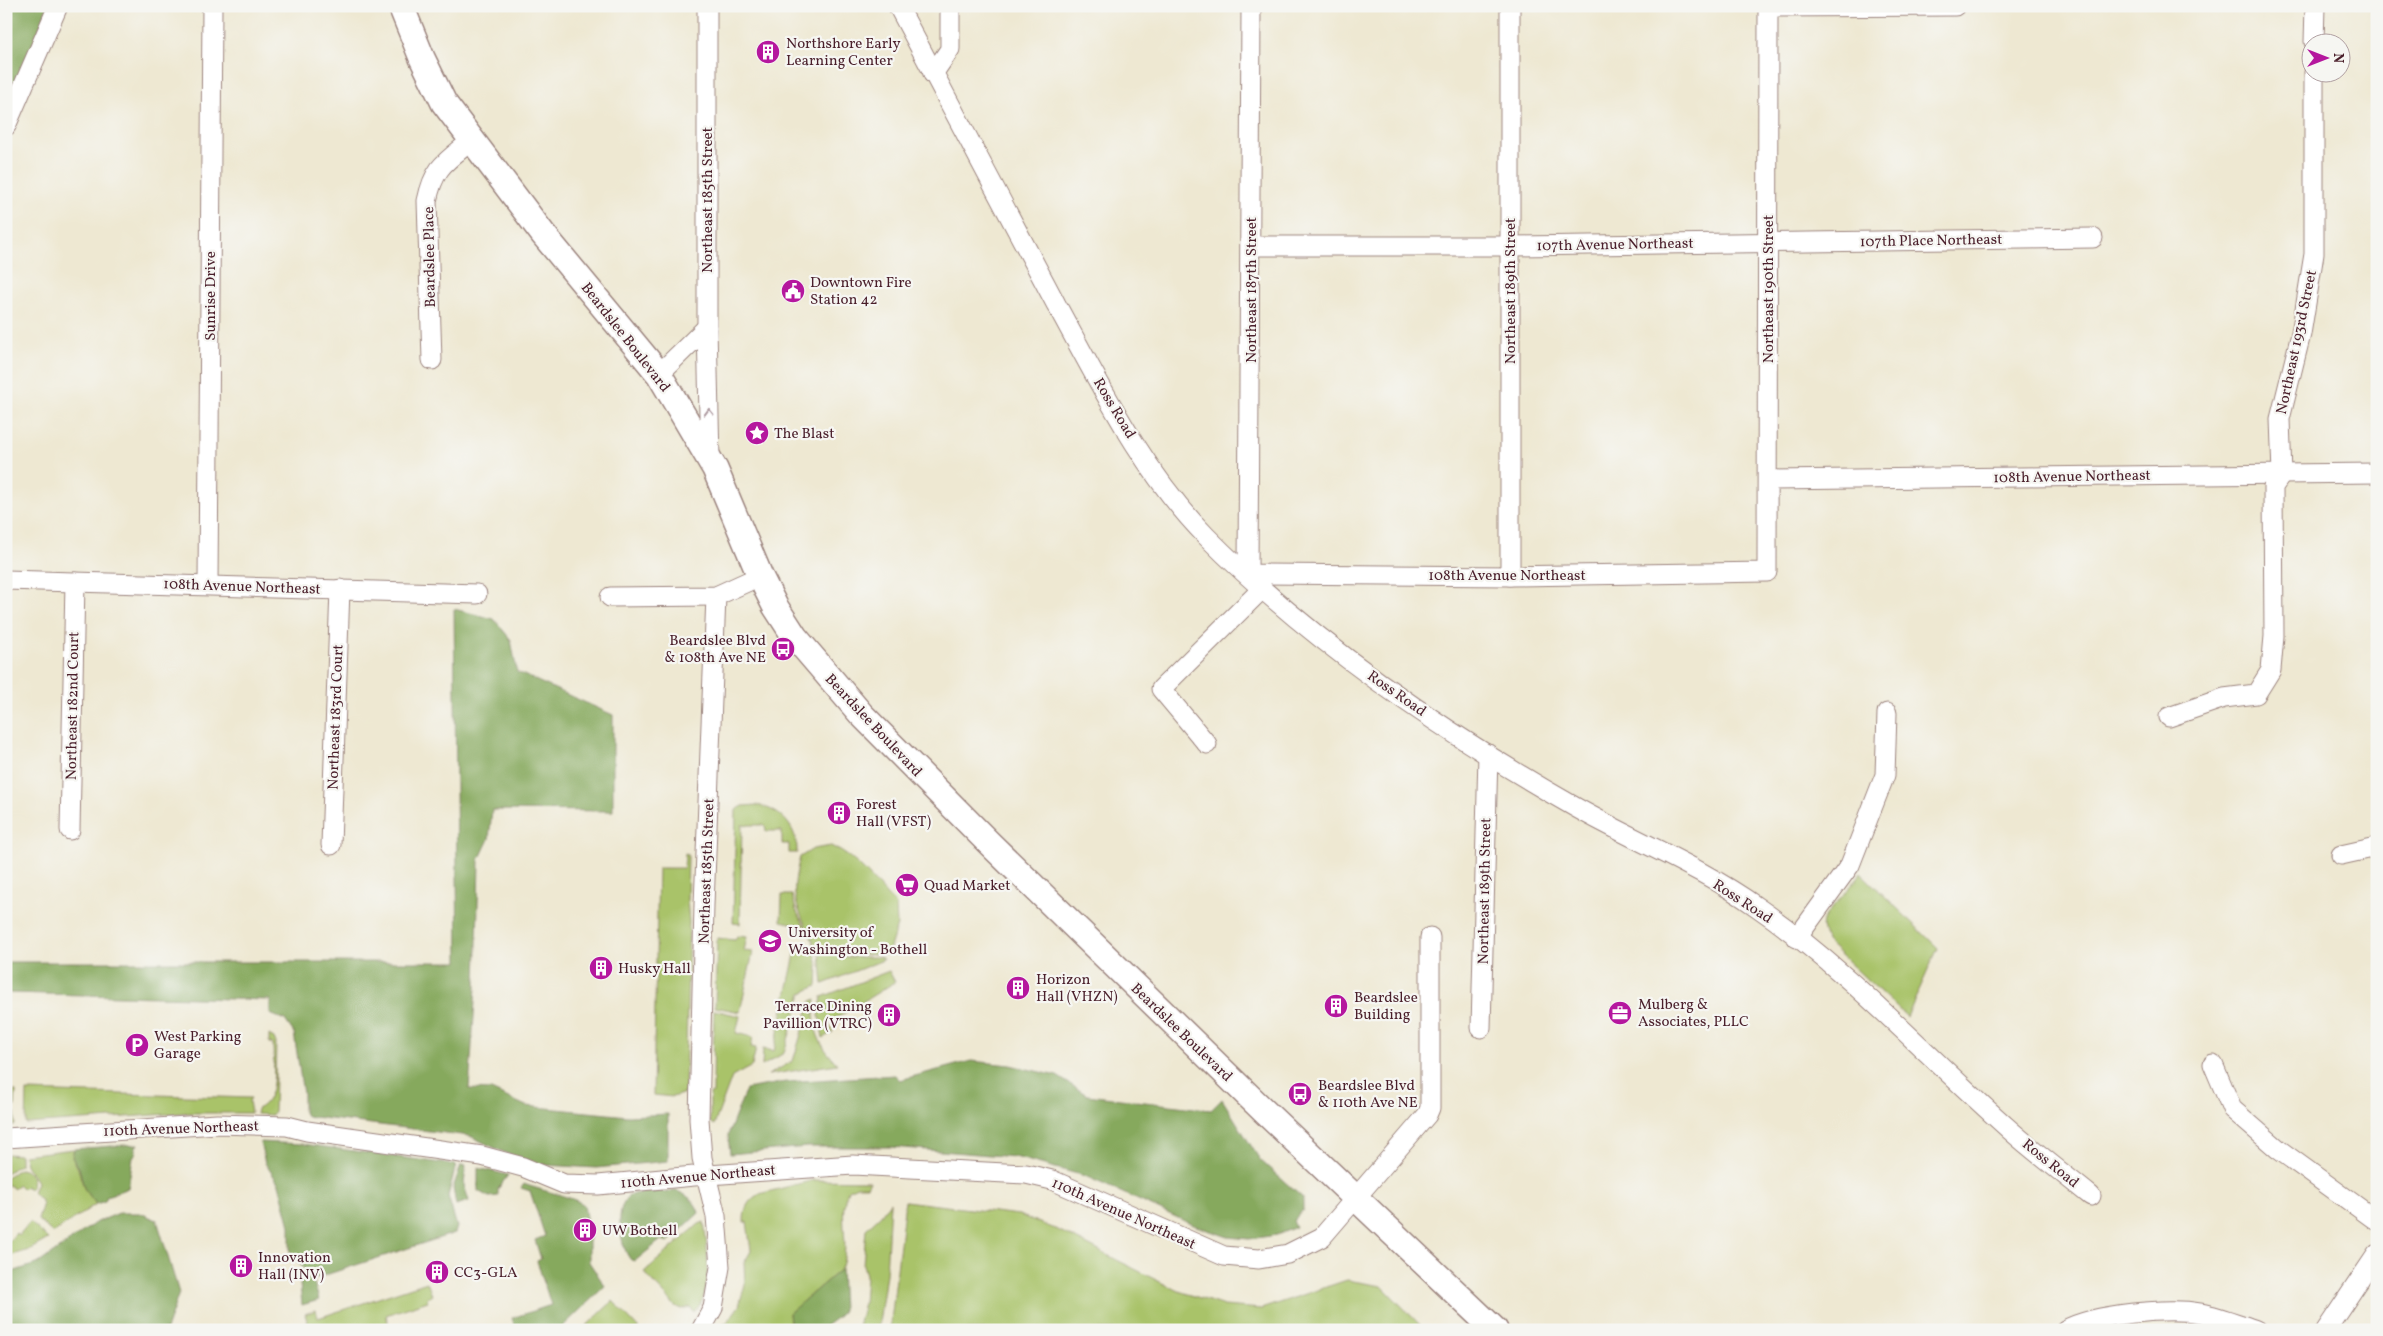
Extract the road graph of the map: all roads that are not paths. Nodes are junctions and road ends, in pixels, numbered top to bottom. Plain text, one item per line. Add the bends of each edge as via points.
1 (58, 6) edge
2 (212, 6) edge
3 (401, 6) edge
4 (707, 6) edge
5 (898, 6) edge
6 (950, 6) edge
7 (1251, 6) edge
8 (1510, 6) edge
9 (1955, 6) edge
10 (2314, 6) edge
11 (1768, 7) edge
12 (2314, 32) edge
13 (933, 74) junction
14 (2314, 82) edge
15 (6, 126) edge
16 (471, 141) junction
17 (2093, 238) dead end
18 (1768, 242) junction
19 (1251, 246) junction
20 (1510, 246) junction
21 (707, 327) junction
22 (432, 360) dead end
23 (659, 374) junction
24 (710, 461) junction
25 (2377, 473) edge
26 (2282, 474) junction
27 (1768, 480) junction
28 (1766, 572) joint
29 (1248, 574) junction
30 (760, 576) junction
31 (1510, 576) junction
32 (6, 580) edge
33 (75, 582) junction
34 (208, 585) junction
35 (340, 589) junction
36 (1262, 589) junction
37 (477, 594) dead end
38 (716, 596) junction
39 (610, 597) dead end
40 (1887, 713) dead end
41 (2169, 717) dead end
42 (1207, 744) dead end
43 (1488, 754) junction
44 (70, 830) dead end
45 (331, 845) dead end
46 (2377, 847) edge
47 (2341, 855) dead end
48 (1430, 937) dead end
49 (1797, 938) junction
50 (1481, 1028) dead end
51 (2213, 1064) dead end
52 (6, 1138) edge
53 (707, 1175) junction
54 (2091, 1196) dead end
55 (1358, 1198) junction
56 (2377, 1220) edge
57 (2377, 1254) edge
58 (701, 1330) edge
59 (1495, 1330) edge
60 (2065, 1330) edge
61 (2256, 1330) edge
62 (2326, 1330) edge

1 - 15 street
2 - 34 street, Sunrise Drive
3 - 16 main road, Beardslee Boulevard via 444,103
4 - 21 street, Northeast 185th Street
5 - 13 street, Ross Road
6 - 13 street via 950,50
7 - 19 street, Northeast 187th Street
8 - 20 street, Northeast 189th Street
9 - 11 street
10 - 12 street
11 - 18 street, Northeast 190th Street
13 - 29 street, Ross Road via 1104,392 1162,484 1206,536
14 - 26 street, Northeast 193rd Street via 2314,254 2301,334 2280,419
16 - 22 street, Beardslee Place via 438,169 427,201
16 - 23 main road, Beardslee Boulevard
17 - 18 street, 107th Place Northeast
18 - 20 street, 107th Avenue Northeast
18 - 27 street, Northeast 190th Street
19 - 20 street, 107th Avenue Northeast
19 - 29 street, Northeast 187th Street
20 - 31 street, Northeast 189th Street
21 - 23 street
24 -> 21 street, Northeast 185th Street
23 - 24 main road, Beardslee Boulevard
24 - 30 main road, Beardslee Boulevard
25 - 26 street, 108th Avenue Northeast
26 - 27 street, 108th Avenue Northeast
26 - 41 street, Northeast 193rd Street via 2273,487 2274,636 2271,670 2256,694 2224,698
27 - 28 street, Northeast 190th Street
28 - 31 street, 108th Avenue Northeast
29 - 31 street, 108th Avenue Northeast
29 - 36 street, Ross Road
30 - 38 street
30 - 55 main road, Beardslee Boulevard via 796,637 861,714 1170,1020
32 - 33 street, 108th Avenue Northeast
33 - 34 street, 108th Avenue Northeast
33 - 44 street, Northeast 182nd Court
34 - 35 street, 108th Avenue Northeast
35 - 37 street, 108th Avenue Northeast
35 - 45 street, Northeast 183rd Court
36 - 42 street via 1161,688
36 - 43 street, Ross Road via 1275,603 1397,695
38 - 39 street
38 - 53 street, Northeast 185th Street via 699,1090 702,1158
40 - 49 street via 1886,775 1850,865
43 - 49 street, Ross Road via 1756,906
43 - 50 street, Northeast 189th Street
46 - 47 street
48 - 55 street, 110th Avenue Northeast via 1430,1108 1417,1129
49 - 54 street, Ross Road via 1832,965 2012,1131
51 - 56 street via 2232,1109 2278,1148
52 - 53 street, 110th Avenue Northeast via 181,1125 286,1126 482,1156 564,1184 598,1185
53 - 55 street, 110th Avenue Northeast via 853,1165 1026,1174 1052,1180 1224,1256 1259,1259 1288,1254 1322,1237
53 - 58 street, Northeast 185th Street via 716,1216 720,1267 713,1308
55 - 59 main road, Beardslee Boulevard
57 - 62 street
60 - 61 street via 2097,1319 2146,1312 2200,1313

